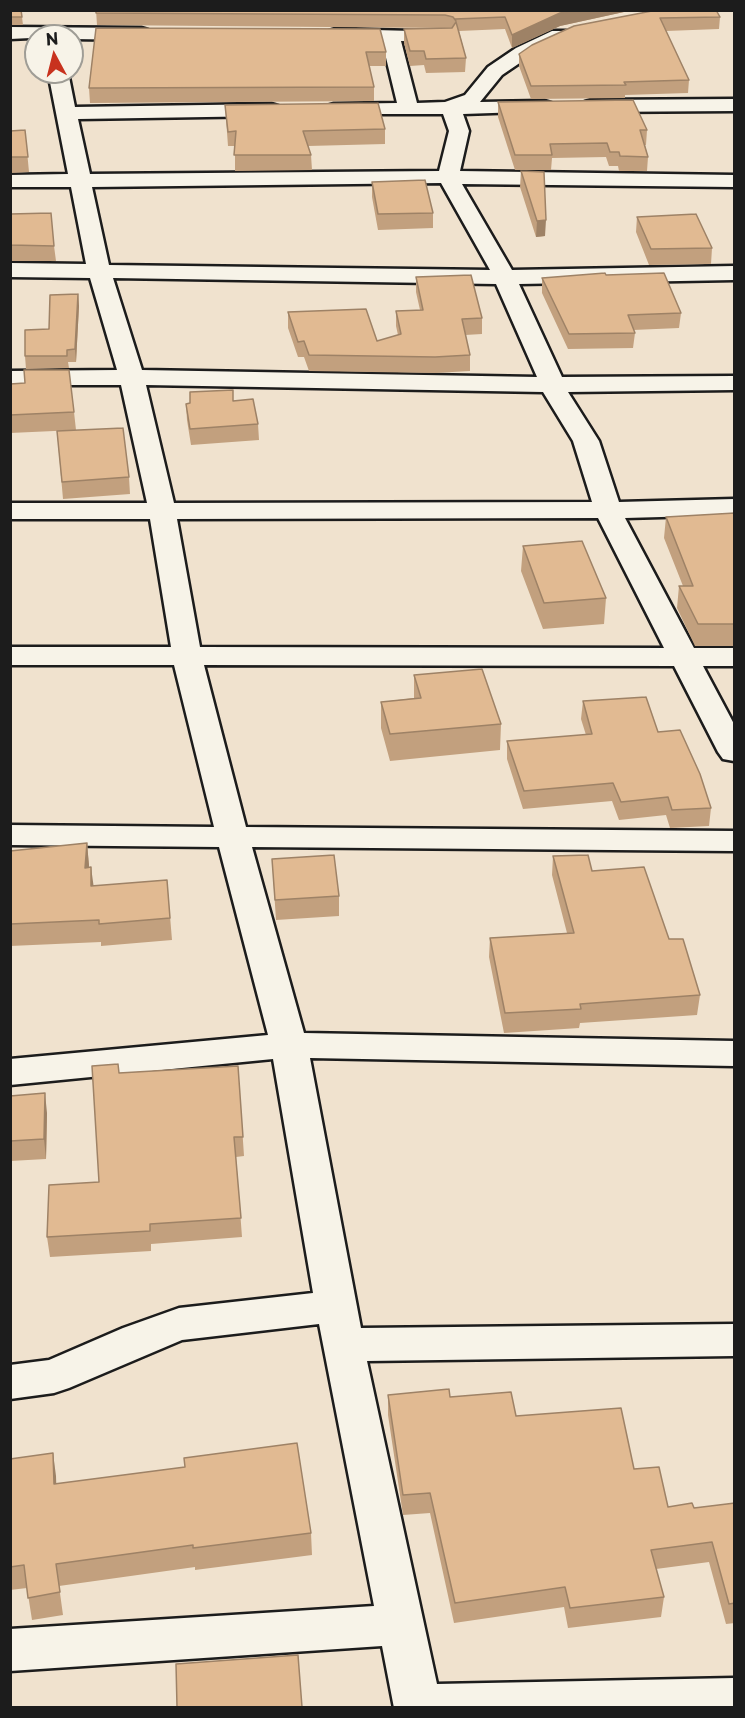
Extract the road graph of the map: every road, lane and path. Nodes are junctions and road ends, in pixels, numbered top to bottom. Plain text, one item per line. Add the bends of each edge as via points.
1 (577, 30) edge
2 (156, 34) edge
3 (84, 35) edge
4 (323, 35) edge
5 (390, 35) junction
6 (445, 36) edge
7 (60, 84) edge
8 (735, 105) edge
9 (451, 107) junction
10 (409, 109) junction
11 (291, 110) edge
12 (315, 110) edge
13 (66, 113) junction
14 (448, 177) junction
15 (10, 181) edge
16 (81, 181) junction
17 (735, 181) edge
18 (10, 270) edge
19 (99, 271) junction
20 (735, 273) edge
21 (505, 277) junction
22 (132, 377) junction
23 (10, 378) edge
24 (735, 382) edge
25 (553, 385) junction
26 (735, 507) edge
27 (608, 510) junction
28 (10, 511) edge
29 (162, 511) junction
30 (10, 656) edge
31 (187, 656) junction
32 (735, 657) edge
33 (684, 658) junction
34 (735, 752) edge
35 (10, 835) edge
36 (232, 836) junction
37 (735, 841) edge
38 (289, 1045) junction
39 (735, 1053) edge
40 (10, 1072) edge
41 (340, 1325) junction
42 (735, 1340) edge
43 (10, 1382) edge
44 (402, 1624) junction
45 (10, 1650) edge
46 (735, 1700) edge
47 (418, 1707) edge

1 - 9 street via 523,52 495,72 472,99
2 - 3 street
4 - 5 street via 356,27
5 - 6 street
5 - 10 street
7 - 13 street
8 - 9 street
9 - 10 street
9 - 14 street via 459,131
10 - 12 street
11 - 13 street
13 - 16 street
14 - 16 street
14 - 17 street
14 - 21 street
15 - 16 street
16 - 19 street
18 - 19 street
19 - 21 street
19 - 22 street
20 - 21 street
21 - 25 street
22 - 23 street
22 - 25 street
22 - 29 street
24 - 25 street
25 - 27 street via 586,441
26 - 27 street
27 - 29 street
27 - 33 street
28 - 29 street
29 - 31 street
30 - 31 street
31 - 33 street
31 - 36 street
32 - 33 street
33 - 34 street
35 - 36 street
36 - 37 street
36 - 38 street
38 - 39 street
38 - 40 street
38 - 41 street
41 - 42 street
41 - 43 street via 179,1324 54,1376
41 - 44 street
44 - 45 street
44 - 47 street
46 - 47 street

